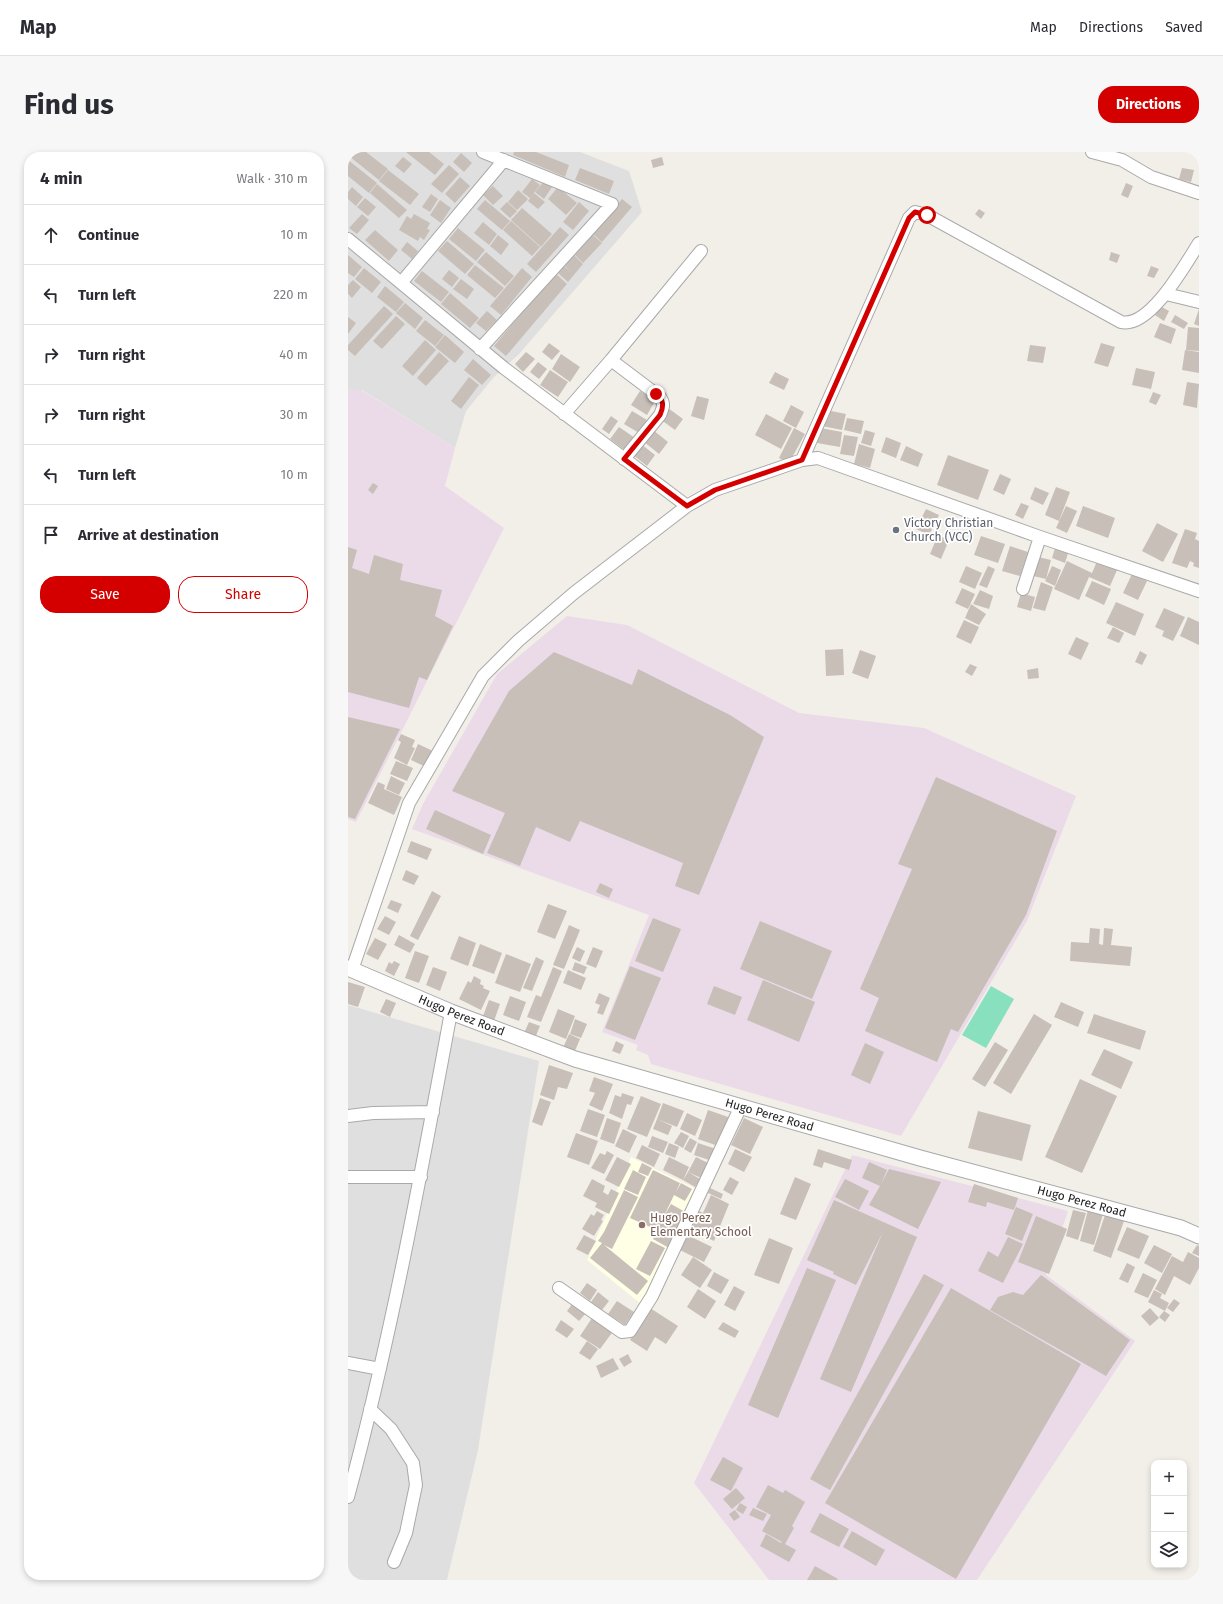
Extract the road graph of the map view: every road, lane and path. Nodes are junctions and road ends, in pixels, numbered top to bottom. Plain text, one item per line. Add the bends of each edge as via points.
1 (483, 152) edge
2 (1092, 152) edge
3 (504, 160) junction
4 (1199, 192) edge
5 (348, 239) edge
6 (1199, 243) edge
7 (701, 251) dead end
8 (401, 283) junction
9 (1166, 294) junction
10 (1199, 302) edge
11 (480, 349) junction
12 (612, 360) junction
13 (564, 414) junction
14 (624, 459) junction
15 (802, 460) junction
16 (687, 506) junction
17 (1040, 537) junction
18 (1023, 589) dead end
19 (1199, 591) edge
20 (350, 969) edge
21 (451, 1012) junction
22 (741, 1106) junction
23 (433, 1112) junction
24 (348, 1116) edge
25 (348, 1177) edge
26 (421, 1177) junction
27 (1199, 1236) edge
28 (558, 1288) dead end
29 (348, 1363) edge
30 (380, 1370) junction
31 (370, 1408) junction
32 (348, 1497) edge
33 (394, 1562) dead end

1 - 3 street
2 - 4 street via 1122,160 1151,177
3 - 8 street
3 - 11 street via 612,204
5 - 8 street
6 - 9 street
7 - 12 street
8 - 11 street
9 - 10 street
9 - 15 street via 1134,322 1121,322 927,215 915,212 909,218
11 - 13 street
12 - 13 street
12 - 14 street via 660,397 664,408
13 - 14 street
14 - 16 street
15 - 16 street via 715,490
15 - 17 street via 818,458
16 - 20 street via 574,593 518,641 484,676 409,803
17 - 18 street
17 - 19 street
20 - 21 street, Hugo Perez Road
21 - 22 street, Hugo Perez Road via 575,1059
21 - 23 street
22 - 27 street, Hugo Perez Road via 920,1158 1181,1228
22 - 28 street via 652,1296 630,1331 622,1332
23 - 24 street
23 - 26 street
25 - 26 street
26 - 30 street
29 - 30 street
30 - 31 street
31 - 32 street
31 - 33 street via 391,1429 413,1463 416,1485 406,1534

